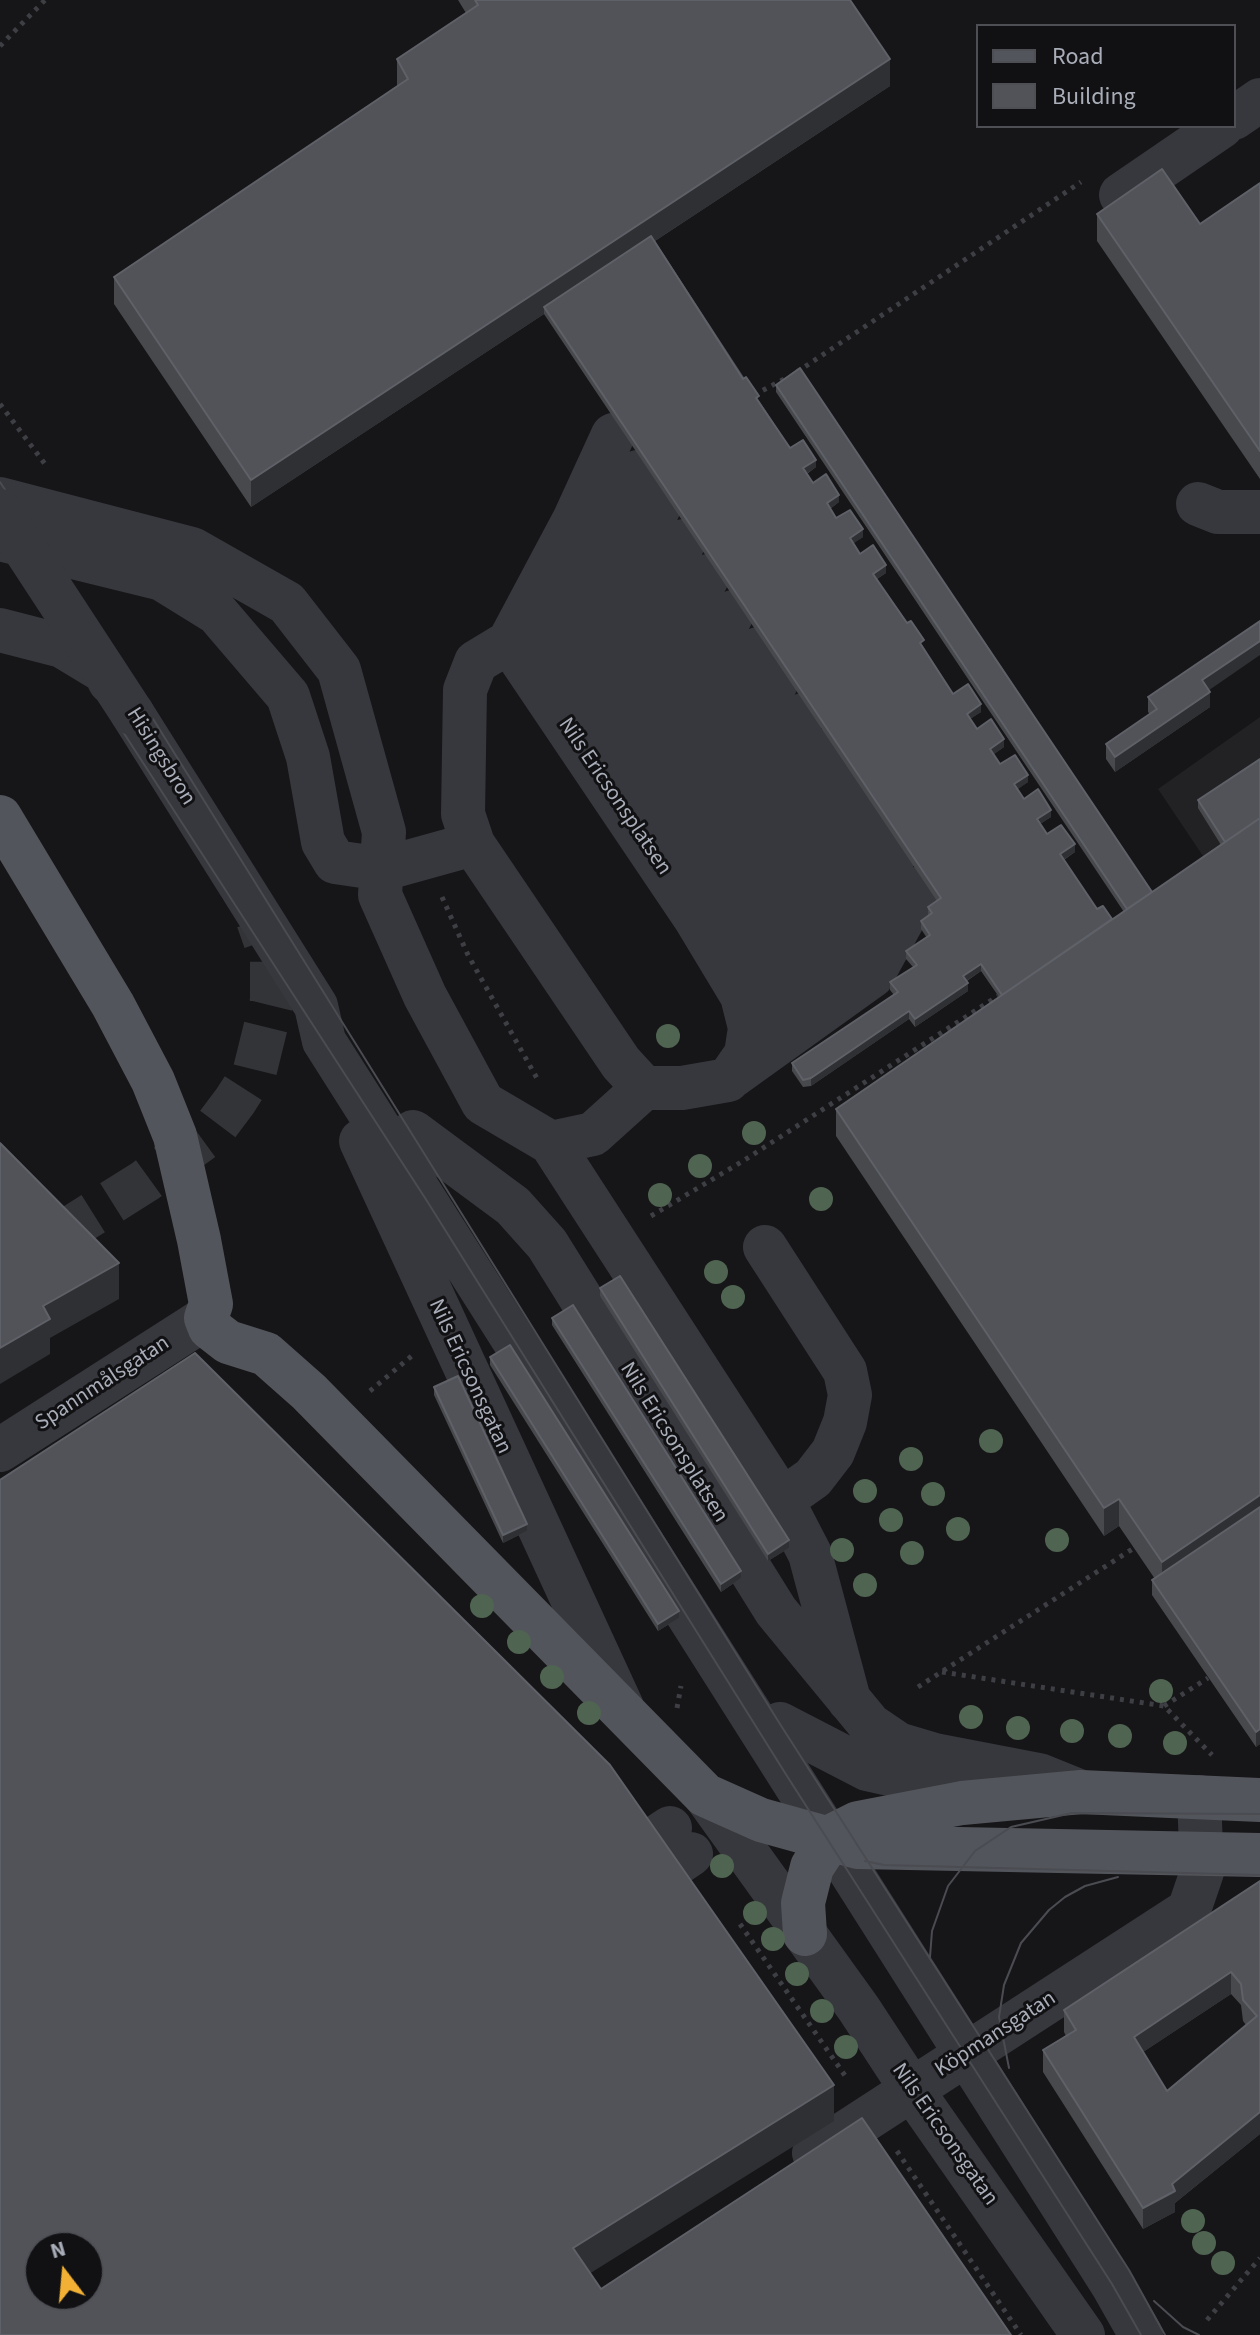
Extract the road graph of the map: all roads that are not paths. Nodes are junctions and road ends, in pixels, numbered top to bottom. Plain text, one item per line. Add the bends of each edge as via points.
1 (1260, 100) edge
2 (1236, 117) edge
3 (1218, 128) edge
4 (1104, 186) road end
5 (613, 435) dead end
6 (649, 488) dead end
7 (0, 499) edge
8 (1198, 504) dead end
9 (0, 511) edge
10 (1260, 512) edge
11 (0, 539) edge
12 (733, 612) dead end
13 (0, 630) edge
14 (768, 664) dead end
15 (542, 691) junction
16 (131, 714) junction
17 (849, 783) junction
18 (614, 797) junction
19 (0, 817) edge
20 (473, 844) junction
21 (660, 865) junction
22 (383, 869) junction
23 (920, 888) dead end
24 (695, 918) junction
25 (721, 961) junction
26 (744, 1002) junction
27 (320, 1023) junction
28 (737, 1067) junction
29 (644, 1088) junction
30 (413, 1132) junction
31 (551, 1143) junction
32 (452, 1220) junction
33 (765, 1247) dead end
34 (208, 1311) junction
35 (0, 1450) edge
36 (782, 1500) junction
37 (849, 1700) junction
38 (623, 1708) junction
39 (780, 1724) junction
40 (1081, 1792) junction
41 (705, 1795) junction
42 (1199, 1797) junction
43 (1004, 1798) junction
44 (1260, 1800) edge
45 (844, 1838) junction
46 (1203, 1853) junction
47 (1260, 1855) edge
48 (805, 1934) junction
49 (975, 2048) junction
50 (912, 2090) junction
51 (782, 2175) edge
52 (1121, 2277) junction
53 (1083, 2335) edge
54 (1141, 2335) edge
55 (1157, 2335) edge

1 - 2 street
3 - 4 street
5 - 15 street via 575,518
6 - 15 street
7 - 22 street via 192,549 287,603 339,670 384,832
8 - 10 street via 1218,512
9 - 16 street, Hisingsbron, bridge
11 - 22 street via 162,579 217,613 288,696 308,757 323,842 335,862
12 - 18 street
13 - 16 street via 62,646 105,672
14 - 21 street
15 - 18 street, Nils Ericsonsplatsen
15 - 18 street via 644,625 696,558
15 - 20 street via 476,662 465,690 463,814
16 - 27 street, Hisingsbron
17 - 24 street via 760,803
17 - 25 street
17 - 26 street
17 - 28 street via 829,909
18 - 21 street, Nils Ericsonsplatsen
19 - 34 main road via 153,1081 175,1136
20 - 22 street
20 - 29 street via 621,1063
21 - 24 street, Nils Ericsonsplatsen
22 - 31 street via 380,895 425,996 483,1103
23 - 28 street via 872,976
24 - 25 street, Nils Ericsonsplatsen
25 - 26 street, Nils Ericsonsplatsen
26 - 28 street, Nils Ericsonsplatsen via 750,1028
27 - 30 street, Hisingsbron via 345,1026
27 - 32 street, Hisingsbron
27 - 38 street, Nils Ericsonsgatan via 374,1169
28 - 29 street via 682,1088
29 - 31 street via 593,1134
30 - 32 street, Hisingsbron
30 - 37 street, Nils Ericsonsplatsen via 513,1206 547,1244 789,1629
31 - 36 street
32 - 39 street
32 - 45 street
33 - 36 street via 845,1371 850,1395 833,1452 813,1478
34 - 35 street, Spannmålsgatan
34 - 38 main road, Nils Ericsonsgatan via 224,1301 236,1305 252,1321 266,1354 338,1419 478,1567
36 - 37 street via 810,1554
37 - 40 street via 870,1725 898,1744 1039,1775
38 - 41 main road, Nils Ericsonsgatan
39 - 43 street via 867,1769
39 - 45 street
40 - 42 main road
40 - 43 main road
41 - 45 main road, Nils Ericsonsgatan via 761,1820
41 - 48 street, Nils Ericsonsgatan
42 - 44 main road
42 - 46 street, Köpmansgatan
43 - 45 main road via 889,1814
45 - 46 main road, Nils Ericsonsgatan
45 - 48 main road via 812,1867 803,1903
45 - 49 street
46 - 47 main road, Nils Ericsonsgatan
46 - 49 street, Köpmansgatan via 1198,1891 1189,1910
48 - 50 street, Nils Ericsonsgatan
49 - 50 street, Köpmansgatan
49 - 52 street
50 - 51 street, Köpmansgatan
50 - 53 street, Nils Ericsonsgatan
52 - 54 street
52 - 55 street

